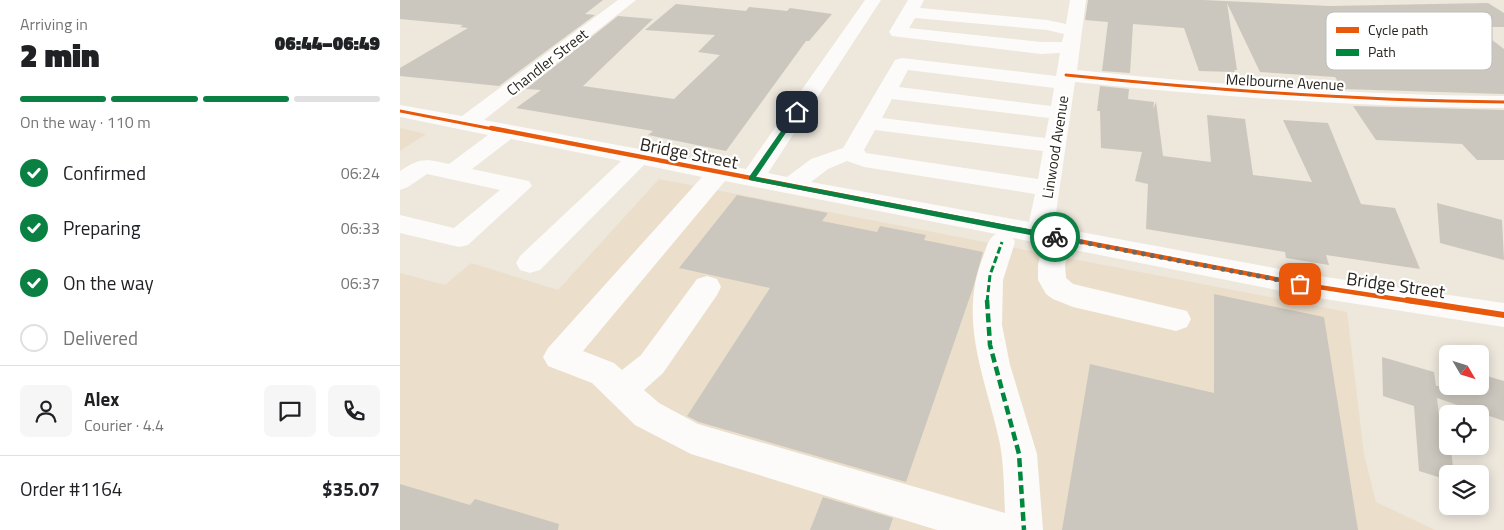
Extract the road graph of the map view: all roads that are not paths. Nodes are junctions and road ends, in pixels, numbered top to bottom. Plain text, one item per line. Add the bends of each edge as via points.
1 (628, 0) edge
2 (873, 0) edge
3 (1078, 0) edge
4 (912, 6) edge
5 (1072, 39) junction
6 (1065, 79) junction
7 (886, 92) junction
8 (1504, 102) edge
9 (401, 112) edge
10 (1060, 113) junction
11 (466, 124) junction
12 (868, 124) junction
13 (506, 132) junction
14 (1055, 146) junction
15 (853, 153) junction
16 (639, 157) junction
17 (453, 172) junction
18 (719, 173) junction
19 (752, 179) junction
20 (400, 182) edge
21 (792, 187) junction
22 (1048, 188) junction
23 (400, 224) edge
24 (1048, 236) junction
25 (1002, 242) dead end
26 (530, 263) dead end
27 (707, 288) dead end
28 (1504, 315) edge
29 (1176, 319) dead end
30 (621, 390) junction
31 (999, 530) edge
32 (1024, 530) edge

1 - 11 street, Chandler Street
2 - 19 street
3 - 5 street, Linwood Avenue
4 - 5 street via 898,32 1041,48
5 - 6 street, Linwood Avenue
6 - 7 street, Melbourne Avenue via 902,64
6 - 8 street, Melbourne Avenue via 1259,94
6 - 10 street, Linwood Avenue
7 - 10 street
7 - 12 street
9 - 11 street, Bridge Street
10 - 14 street, Linwood Avenue
11 - 13 street, Bridge Street
12 - 14 street
12 - 15 street
13 - 16 street, Bridge Street
13 - 17 street
14 - 22 street, Linwood Avenue
15 - 21 street via 836,157 810,170
15 - 22 street via 856,158 864,160
16 - 18 street, Bridge Street
16 - 26 street
17 - 20 street via 423,166
17 - 23 street via 520,186 459,238
18 - 19 street, Bridge Street
18 - 30 street via 559,357 596,368
19 - 21 street, Bridge Street
21 - 24 street, Bridge Street
22 - 24 street, Linwood Avenue
24 - 28 street, Bridge Street via 1304,285
24 - 29 street, Linwood Avenue via 1050,277 1060,291
25 - 32 street via 988,286 987,320 992,353 1017,444
27 - 30 street via 652,364
30 - 31 street via 646,414 700,441

